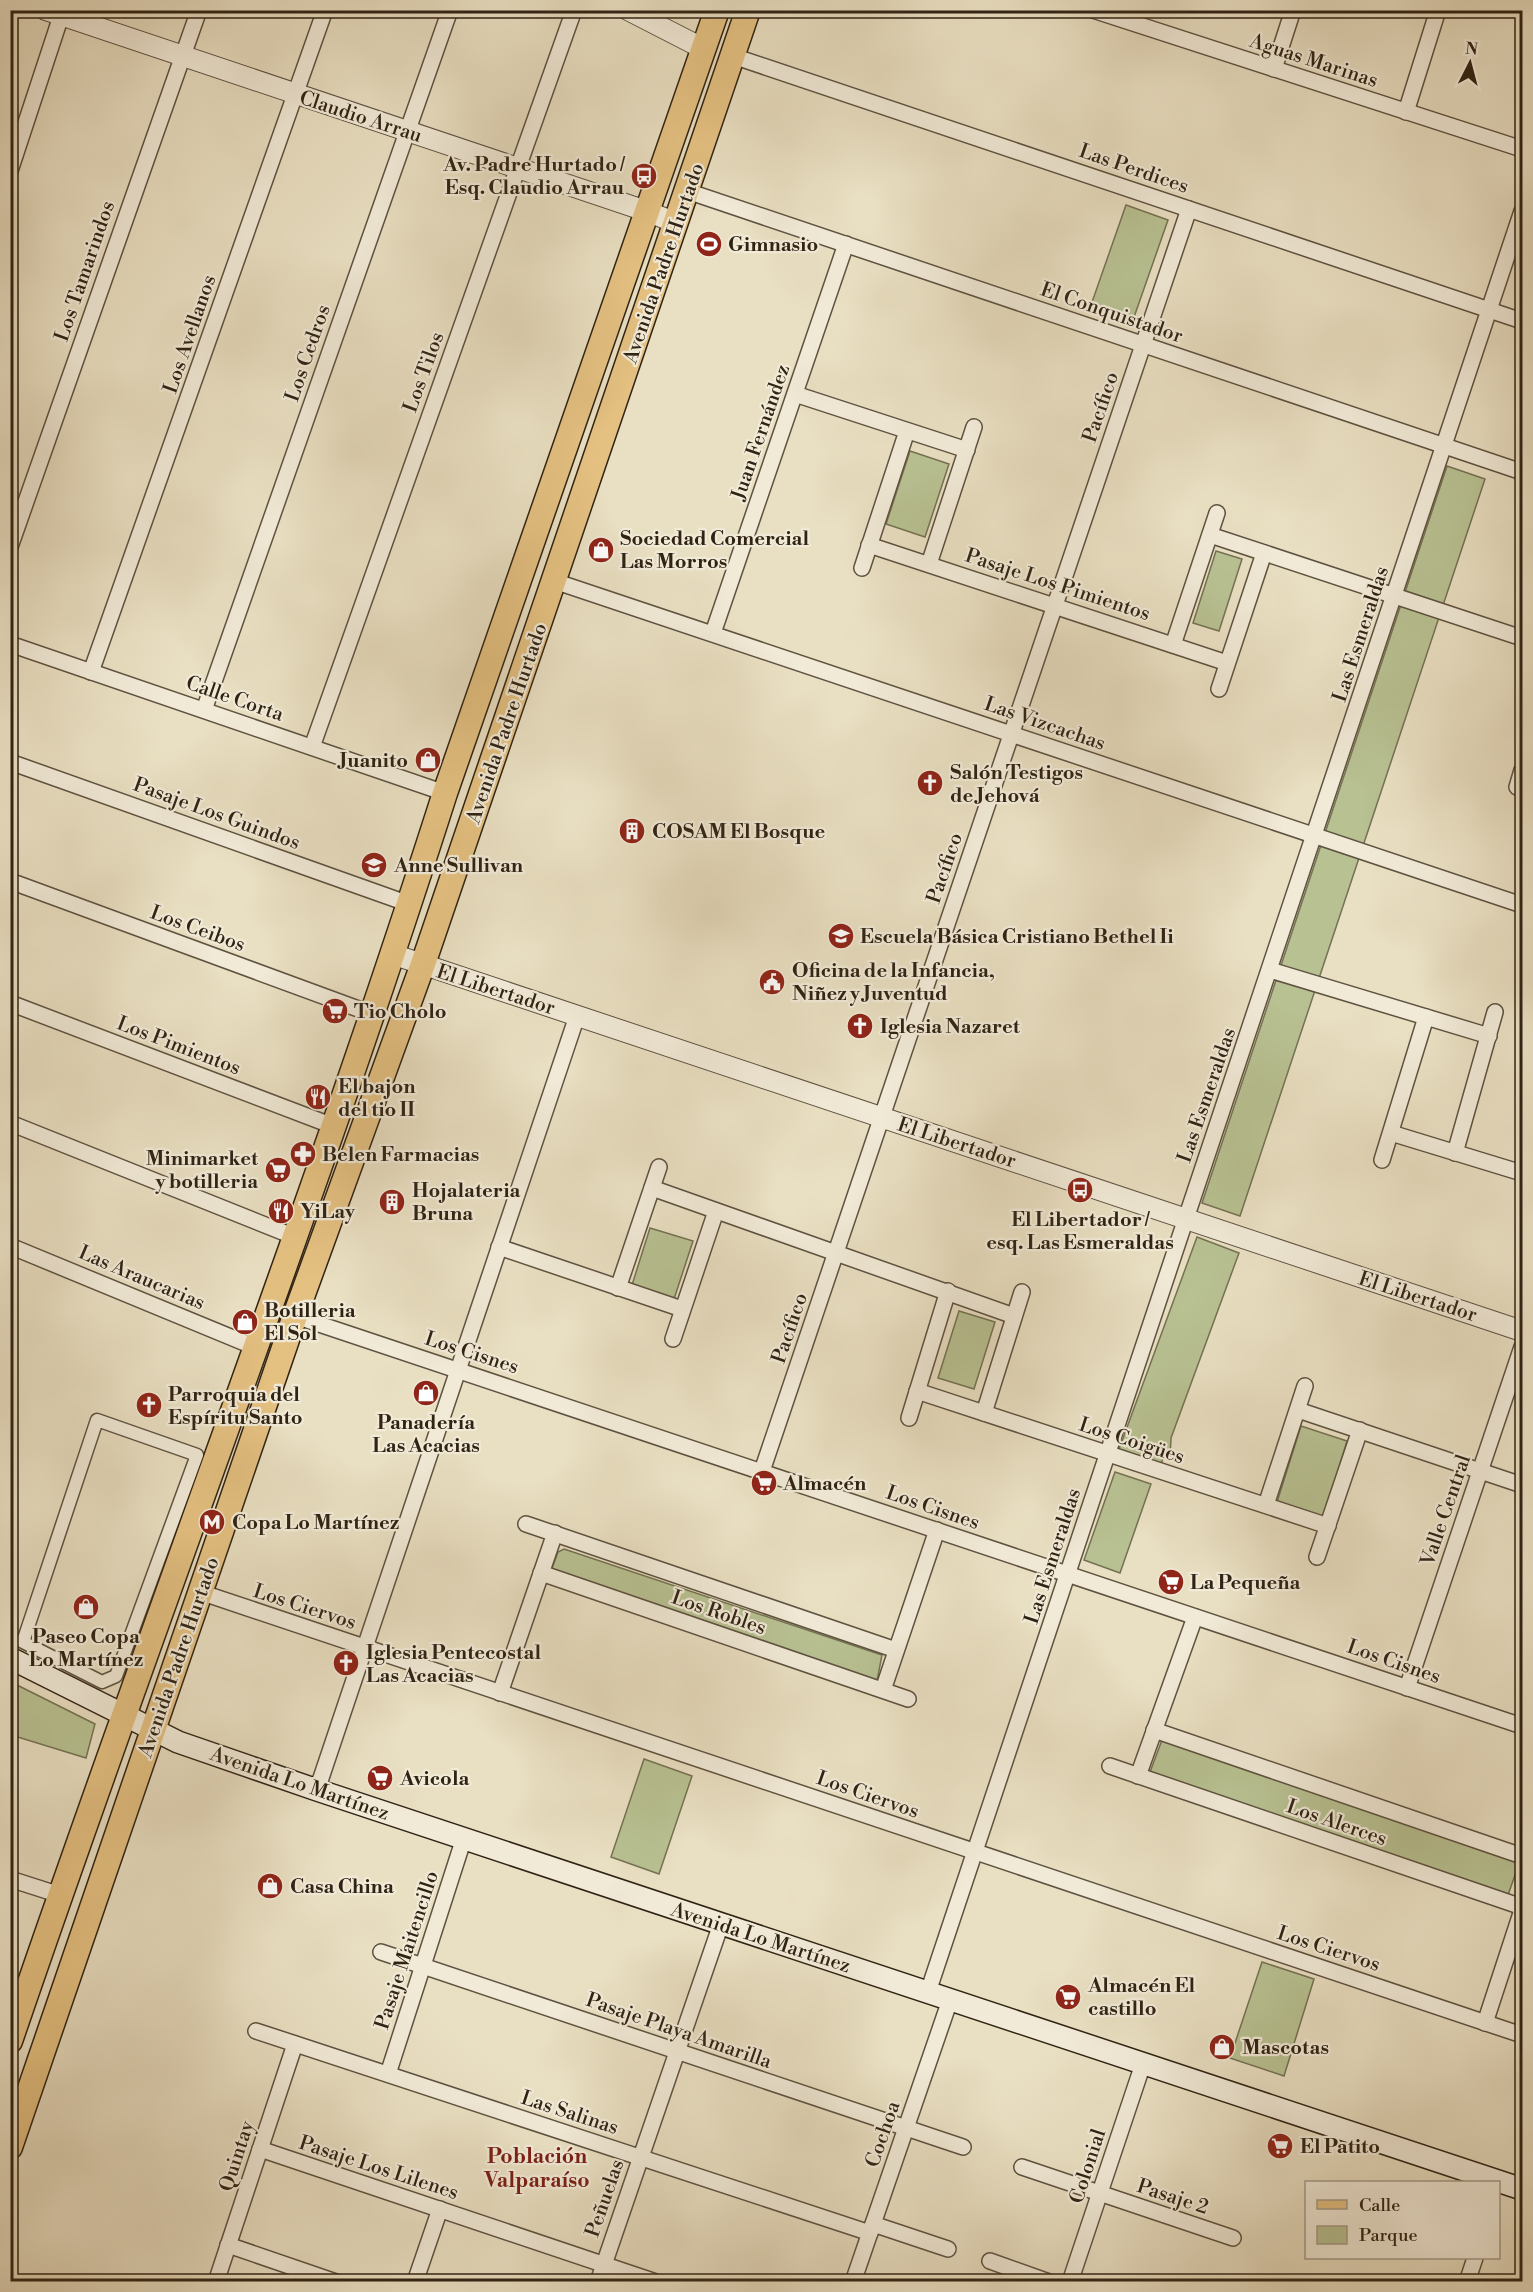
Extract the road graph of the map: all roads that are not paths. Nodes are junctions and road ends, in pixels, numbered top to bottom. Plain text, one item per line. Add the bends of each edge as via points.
1 (199, 10) edge
2 (325, 10) edge
3 (450, 10) edge
4 (574, 10) edge
5 (628, 10) edge
6 (717, 10) edge
7 (748, 10) edge
8 (1092, 10) edge
9 (1293, 10) edge
10 (1438, 10) edge
11 (57, 12) edge
12 (704, 49) junction
13 (182, 56) junction
14 (733, 56) junction
15 (1274, 69) junction
16 (296, 94) junction
17 (1406, 112) junction
18 (407, 131) junction
19 (1522, 149) edge
20 (518, 168) junction
21 (10, 171) edge
22 (687, 191) junction
23 (1189, 209) junction
24 (1522, 211) edge
25 (649, 212) junction
26 (676, 223) junction
27 (846, 244) junction
28 (1491, 310) junction
29 (1522, 321) edge
30 (1143, 345) junction
31 (795, 394) junction
32 (974, 427) dead end
33 (907, 431) junction
34 (1445, 446) junction
35 (967, 450) junction
36 (1522, 472) edge
37 (1217, 513) dead end
38 (1210, 535) junction
39 (869, 545) junction
40 (10, 546) edge
41 (1264, 553) junction
42 (929, 564) junction
43 (862, 568) dead end
44 (554, 580) junction
45 (1395, 596) junction
46 (1055, 606) junction
47 (713, 633) junction
48 (1522, 638) edge
49 (10, 644) edge
50 (1173, 645) junction
51 (1227, 663) junction
52 (92, 672) junction
53 (1219, 688) dead end
54 (204, 710) junction
55 (1012, 734) junction
56 (312, 747) junction
57 (10, 762) edge
58 (1522, 771) edge
59 (1517, 787) dead end
60 (445, 793) junction
61 (1315, 835) junction
62 (10, 881) edge
63 (409, 904) junction
64 (1522, 905) edge
65 (392, 954) junction
66 (423, 964) junction
67 (1270, 970) junction
68 (10, 1003) edge
69 (1495, 1012) dead end
70 (372, 1014) junction
71 (577, 1016) junction
72 (1426, 1017) junction
73 (1489, 1036) junction
74 (882, 1117) junction
75 (10, 1123) edge
76 (333, 1126) junction
77 (1390, 1133) junction
78 (1455, 1153) junction
79 (1382, 1160) dead end
80 (659, 1167) dead end
81 (1522, 1173) edge
82 (652, 1188) junction
83 (716, 1211) junction
84 (1186, 1219) junction
85 (295, 1237) junction
86 (10, 1246) edge
87 (499, 1247) junction
88 (836, 1254) junction
89 (618, 1288) junction
90 (948, 1291) junction
91 (1022, 1292) dead end
92 (682, 1309) junction
93 (295, 1316) junction
94 (1014, 1316) junction
95 (1522, 1331) edge
96 (673, 1338) dead end
97 (1522, 1347) edge
98 (257, 1348) junction
99 (458, 1370) junction
100 (1305, 1386) dead end
101 (917, 1391) junction
102 (1298, 1410) junction
103 (984, 1413) junction
104 (909, 1418) dead end
105 (97, 1420) joint
106 (1360, 1430) junction
107 (1108, 1454) junction
108 (762, 1472) junction
109 (1480, 1472) junction
110 (1522, 1485) edge
111 (1266, 1505) junction
112 (526, 1524) dead end
113 (1328, 1526) junction
114 (938, 1530) junction
115 (555, 1533) junction
116 (1317, 1557) dead end
117 (541, 1573) junction
118 (1068, 1574) junction
119 (200, 1592) junction
120 (1196, 1617) junction
121 (364, 1648) junction
122 (896, 1650) junction
123 (10, 1658) edge
124 (1407, 1688) junction
125 (883, 1690) junction
126 (500, 1693) junction
127 (908, 1699) dead end
128 (124, 1716) junction
129 (1522, 1726) edge
130 (154, 1729) junction
131 (1155, 1730) junction
132 (1110, 1766) dead end
133 (1138, 1776) junction
134 (317, 1790) junction
135 (464, 1838) junction
136 (975, 1852) junction
137 (1522, 1856) edge
138 (10, 1879) edge
139 (60, 1895) junction
140 (1522, 1909) edge
141 (721, 1924) junction
142 (381, 1952) dead end
143 (422, 1966) junction
144 (928, 1992) junction
145 (950, 2000) junction
146 (1485, 2023) junction
147 (256, 2031) dead end
148 (1522, 2035) edge
149 (11, 2040) edge
150 (295, 2044) junction
151 (677, 2052) junction
152 (1143, 2064) junction
153 (388, 2074) junction
154 (35, 2075) junction
155 (906, 2128) junction
156 (10, 2147) edge
157 (963, 2147) dead end
158 (260, 2150) junction
159 (640, 2157) junction
160 (1022, 2167) dead end
161 (1493, 2181) edge
162 (1500, 2183) edge
163 (1522, 2189) edge
164 (1100, 2194) junction
165 (440, 2209) junction
166 (872, 2228) junction
167 (1233, 2238) dead end
168 (228, 2245) junction
169 (948, 2249) dead end
170 (1475, 2259) edge
171 (603, 2264) junction
172 (216, 2282) edge
173 (336, 2282) edge
174 (415, 2282) edge
175 (597, 2282) edge
176 (656, 2282) edge
177 (853, 2282) edge
178 (999, 2282) edge
179 (1050, 2282) edge
180 (1070, 2282) edge
181 (1467, 2282) edge

1 - 13 street, Los Tamarindos
2 - 16 street, Los Avellanos
3 - 18 street, Los Cedros
4 - 20 street, Los Tilos
5 - 12 street
6 - 12 main road, Avenida Padre Hurtado
7 - 14 main road, Avenida Padre Hurtado
8 - 15 street, Aguas Marinas
9 - 15 street
10 - 17 street
11 - 13 street, Claudio Arrau
11 - 21 street
12 - 25 main road, Avenida Padre Hurtado
13 - 16 street, Claudio Arrau
13 - 40 street, Los Tamarindos
14 - 22 main road, Avenida Padre Hurtado
14 - 23 street, Las Perdices
15 - 17 street, Aguas Marinas
16 - 18 street, Claudio Arrau
16 - 52 street, Los Avellanos
17 - 19 street, Aguas Marinas
18 - 20 street, Claudio Arrau
18 - 54 street, Los Cedros
20 - 25 street, Claudio Arrau
20 - 56 street, Los Tilos
22 - 26 main road, Avenida Padre Hurtado
22 - 27 street, El Conquistador
23 - 28 street, Las Perdices
23 - 30 street, Pacífico
24 - 28 street, Las Esmeraldas
25 - 26 street, Claudio Arrau
25 - 60 main road, Avenida Padre Hurtado
26 - 44 main road, Avenida Padre Hurtado
27 - 30 street, El Conquistador
27 - 31 street, Juan Fernández
28 - 29 street, Las Perdices
28 - 34 street, Las Esmeraldas
30 - 34 street, El Conquistador
30 - 46 street, Pacífico
31 - 33 street
31 - 47 street, Juan Fernández
32 - 35 street
33 - 35 street
33 - 39 street
34 - 36 street, El Conquistador
34 - 45 street, Las Esmeraldas
35 - 42 street
37 - 38 street
38 - 41 street
38 - 50 street
39 - 42 street, Pasaje Los Pimientos
39 - 43 street
41 - 45 street
41 - 51 street
42 - 46 street, Pasaje Los Pimientos
44 - 47 street, Las Vizcachas
44 - 66 main road, Avenida Padre Hurtado
45 - 48 street
45 - 61 street, Las Esmeraldas
46 - 50 street, Pasaje Los Pimientos
46 - 55 street, Pacífico
47 - 55 street, Las Vizcachas
49 - 52 street, Calle Corta
50 - 51 street, Pasaje Los Pimientos
51 - 53 street
52 - 54 street, Calle Corta
54 - 56 street, Calle Corta
55 - 61 street, Las Vizcachas
55 - 74 street, Pacífico
56 - 60 street, Calle Corta
57 - 63 street, Pasaje Los Guindos
58 - 59 street
60 - 63 main road, Avenida Padre Hurtado
61 - 64 street, Las Vizcachas
61 - 67 street, Las Esmeraldas
62 - 70 street, Los Ceibos
63 - 65 main road, Avenida Padre Hurtado
65 - 66 street, El Libertador
65 - 70 main road, Avenida Padre Hurtado
66 - 71 street, El Libertador
66 - 93 main road, Avenida Padre Hurtado
67 - 72 street
67 - 84 street, Las Esmeraldas
68 - 76 street, Los Pimientos
69 - 73 street
70 - 76 main road, Avenida Padre Hurtado
71 - 74 street, El Libertador
71 - 87 street
72 - 73 street
72 - 77 street
73 - 78 street
74 - 84 street, El Libertador
74 - 88 street, Pacífico
75 - 85 street
76 - 85 main road, Avenida Padre Hurtado
77 - 78 street
77 - 79 street
78 - 81 street
80 - 82 street
82 - 83 street
82 - 89 street
83 - 88 street
83 - 92 street
84 - 95 street, El Libertador
84 - 107 street, Las Esmeraldas
85 - 98 main road, Avenida Padre Hurtado
86 - 98 street, Las Araucarias
87 - 89 street
87 - 99 street
88 - 90 street
88 - 108 street, Pacífico
89 - 92 street
90 - 94 street
90 - 101 street
91 - 94 street
92 - 96 street
93 - 99 street, Los Cisnes
93 - 119 main road, Avenida Padre Hurtado
94 - 103 street
97 - 109 street, Valle Central
98 - 128 main road, Avenida Padre Hurtado
99 - 108 street, Los Cisnes
99 - 121 street
100 - 102 street
101 - 103 street, Los Coigües
101 - 104 street
102 - 106 street
102 - 111 street
103 - 107 street, Los Coigües
105 - 105 street via 197,1455 116,1676 102,1682 23,1641
106 - 109 street
106 - 113 street
107 - 111 street, Los Coigües
107 - 118 street, Las Esmeraldas
108 - 114 street, Los Cisnes
109 - 110 street
109 - 124 street, Valle Central
111 - 113 street, Los Coigües
112 - 115 street, Los Robles
113 - 116 street
114 - 118 street, Los Cisnes
114 - 122 street
115 - 117 street
115 - 122 street, Los Robles
117 - 125 street, Los Robles
117 - 126 street
118 - 120 street, Los Cisnes
118 - 136 street, Las Esmeraldas
119 - 121 street, Los Ciervos
119 - 130 main road, Avenida Padre Hurtado
120 - 124 street, Los Cisnes
120 - 131 street
121 - 126 street, Los Ciervos
121 - 134 street
122 - 125 street
123 - 128 main road, Avenida Lo Martínez
124 - 129 street, Los Cisnes
125 - 127 street, Los Robles
126 - 136 street, Los Ciervos
128 - 130 main road, Avenida Lo Martínez
128 - 139 main road, Avenida Padre Hurtado
130 - 134 main road, Avenida Lo Martínez via 178,1742
130 - 154 main road, Avenida Padre Hurtado
131 - 133 street
131 - 137 street, Los Alerces
132 - 133 street, Los Alerces
133 - 140 street, Los Alerces
134 - 135 main road, Avenida Lo Martínez
135 - 141 main road, Avenida Lo Martínez
135 - 143 street, Pasaje Maitencillo
136 - 144 street, Las Esmeraldas
136 - 146 street, Los Ciervos
138 - 139 street
139 - 149 main road, Avenida Padre Hurtado
140 - 146 street, Los Alerces
141 - 144 main road, Avenida Lo Martínez
141 - 151 street, Peñuelas
142 - 143 street, Pasaje Playa Amarilla
143 - 151 street, Pasaje Playa Amarilla
143 - 153 street, Pasaje Maitencillo
144 - 145 main road, Avenida Lo Martínez
145 - 152 main road, Avenida Lo Martínez
145 - 155 street, Cochoa
146 - 148 street, Los Ciervos
147 - 150 street, Las Salinas
149 - 154 main road via 25,2053
150 - 153 street, Las Salinas
150 - 158 street, Quintay
151 - 155 street, Pasaje Playa Amarilla
151 - 159 street, Peñuelas
152 - 161 main road, Avenida Lo Martínez
152 - 164 street, Colonial
153 - 159 street, Las Salinas
154 - 156 main road, Avenida Padre Hurtado
155 - 157 street, Pasaje Playa Amarilla
155 - 166 street, Cochoa
158 - 165 street, Pasaje Los Lilenes
158 - 168 street, Quintay
159 - 166 street, Las Salinas
159 - 171 street, Peñuelas
160 - 164 street, Pasaje 2
162 - 163 main road, Avenida Lo Martínez
164 - 167 street, Pasaje 2
164 - 180 street, Colonial
165 - 171 street, Pasaje Los Lilenes
165 - 174 street
166 - 169 street, Las Salinas
166 - 177 street, Cochoa
168 - 172 street, Quintay
168 - 173 street
170 - 181 street
171 - 175 street, Peñuelas
171 - 176 street, Pasaje Los Lilenes
178 - 179 street via 997,2263

